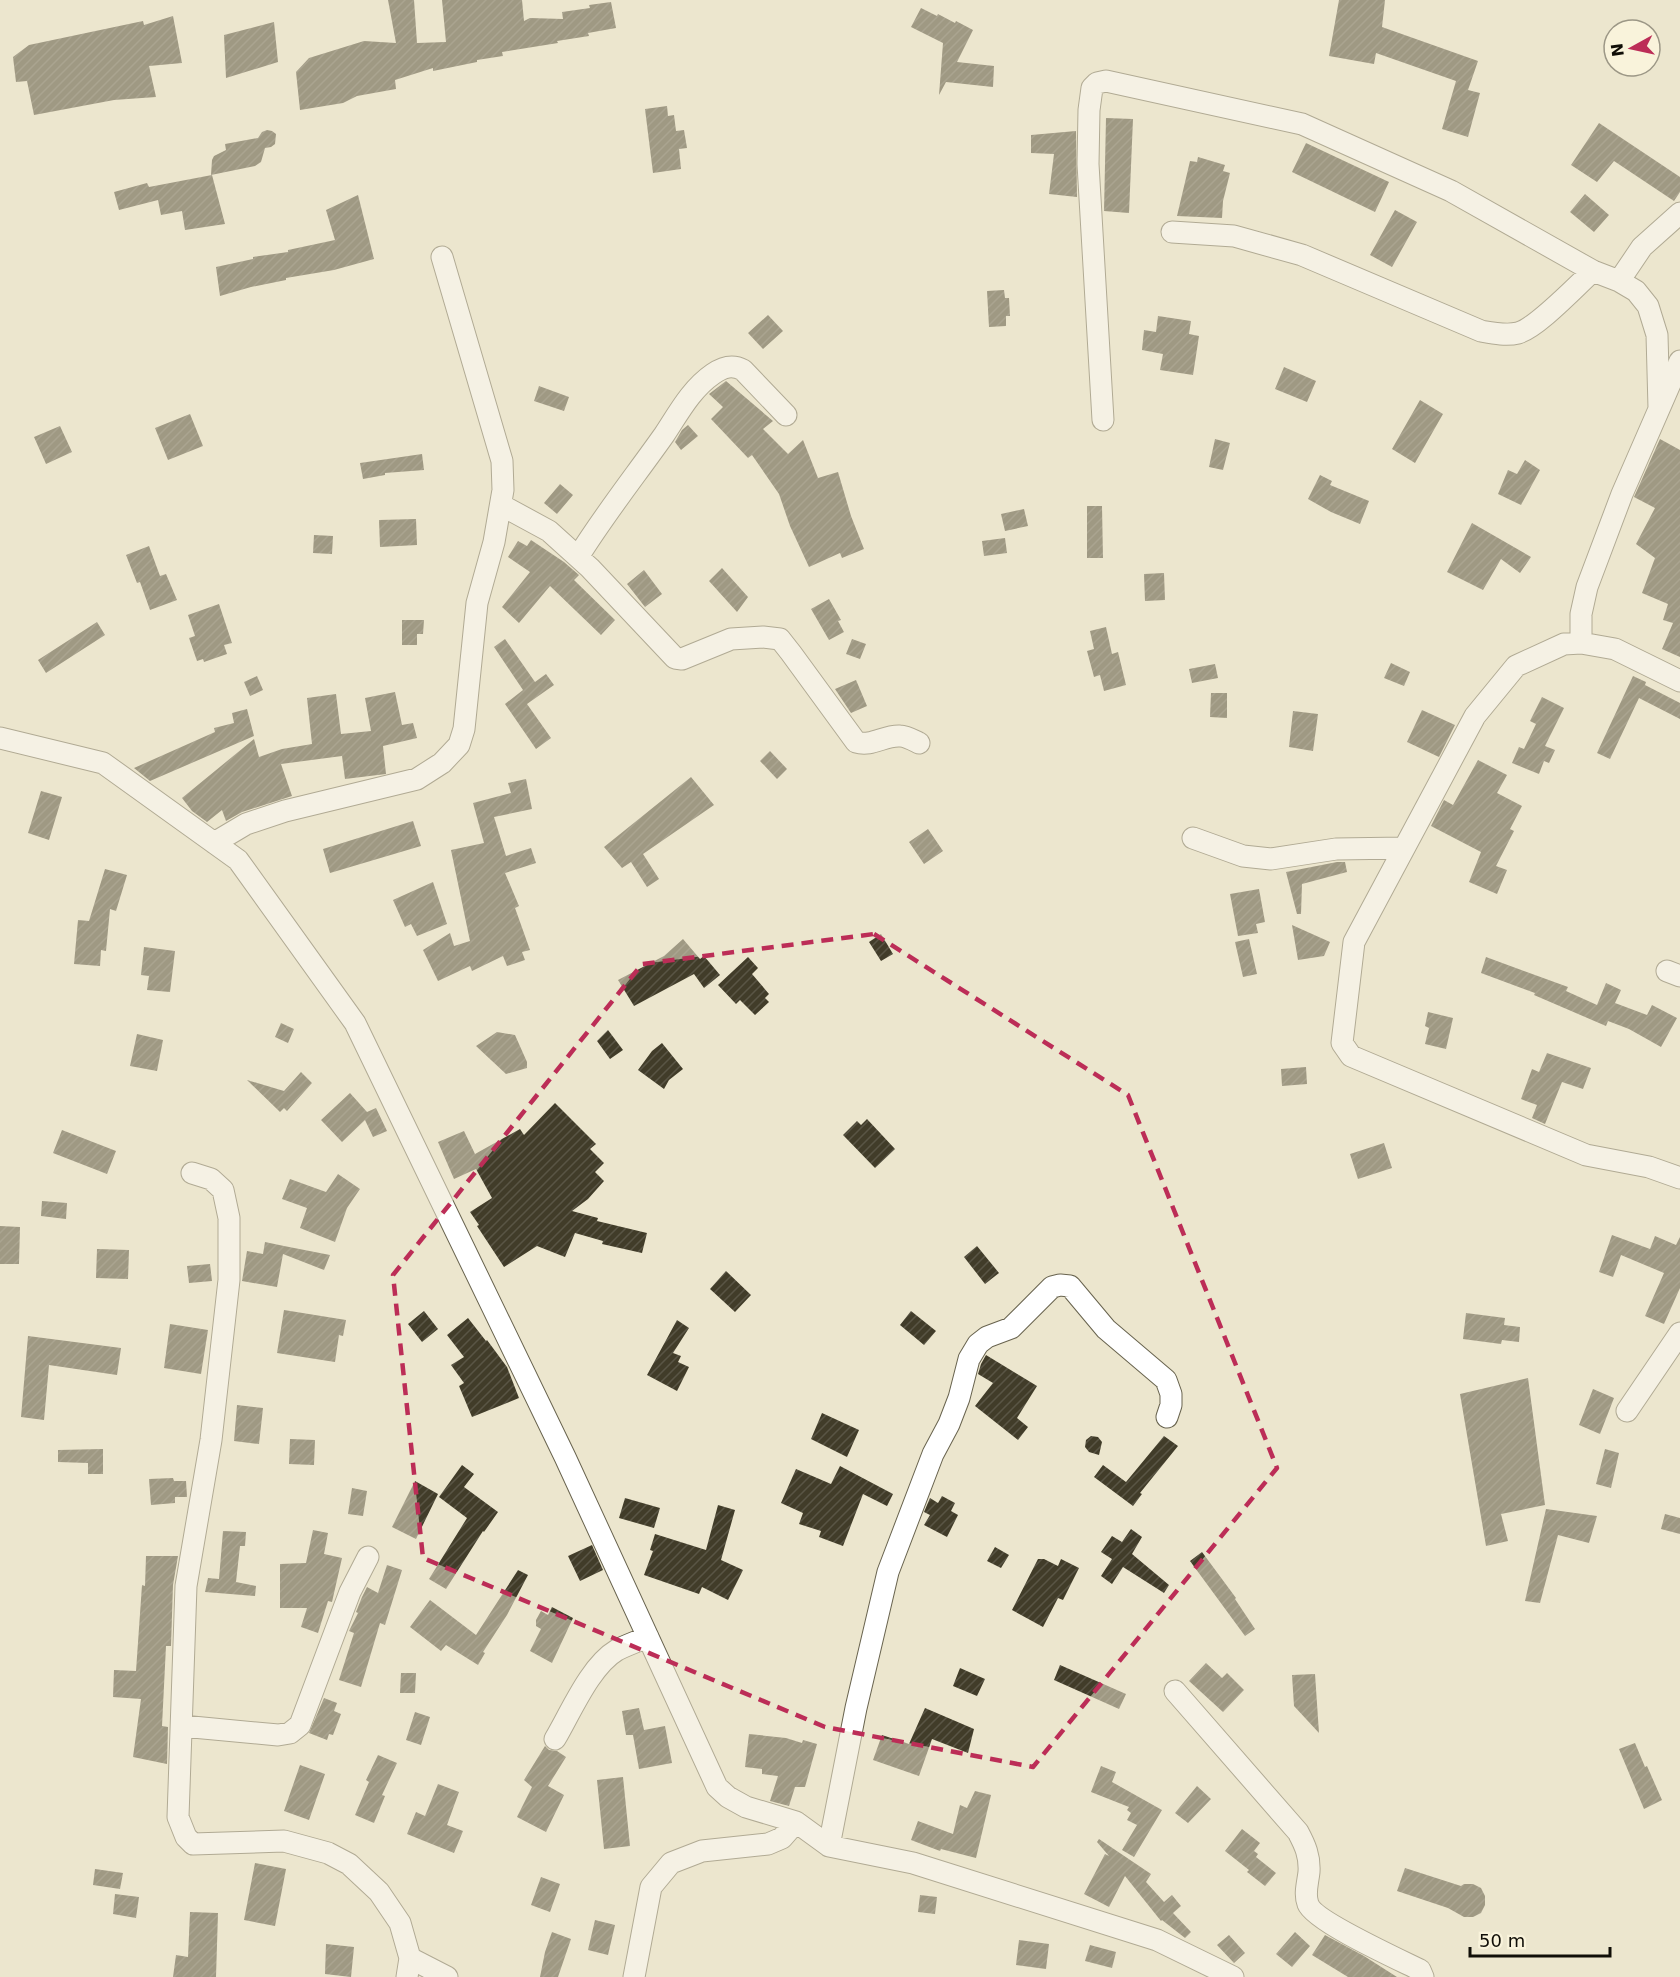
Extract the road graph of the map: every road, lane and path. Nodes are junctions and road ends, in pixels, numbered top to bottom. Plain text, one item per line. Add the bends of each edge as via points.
1 (1680, 213) edge
2 (1172, 231) dead end
3 (442, 257) dead end
4 (1593, 271) junction
5 (1619, 281) junction
6 (1680, 361) edge
7 (1659, 408) junction
8 (786, 415) dead end
9 (1103, 420) dead end
10 (501, 505) junction
11 (578, 557) junction
12 (1581, 643) junction
13 (1680, 681) edge
14 (0, 738) edge
15 (919, 743) dead end
16 (1193, 838) dead end
17 (214, 843) junction
18 (1404, 848) junction
19 (192, 1173) dead end
20 (1680, 1178) edge
21 (1680, 1333) edge
22 (1627, 1411) dead end
23 (1167, 1417) dead end
24 (368, 1557) dead end
25 (648, 1637) junction
26 (1175, 1691) dead end
27 (182, 1726) junction
28 (555, 1739) dead end
29 (796, 1822) junction
30 (829, 1846) junction
31 (409, 1968) edge
32 (447, 1977) edge
33 (634, 1977) edge
34 (1233, 1977) edge
35 (1423, 1977) edge

1 - 5 street via 1642,247
2 - 4 street via 1234,236 1302,255 1495,334 1516,334 1531,328
3 - 10 street via 502,461
4 - 5 street
4 - 9 street via 1451,191 1302,124 1127,84 1097,83 1092,88 1089,110 1088,164
5 - 7 street via 1636,291 1648,306 1657,334
6 - 7 street
7 - 12 street via 1587,587 1581,614
8 - 11 street via 743,370 728,366 710,375 688,398
10 - 11 street via 549,531
10 - 17 street via 477,603 459,745 417,779 256,820
11 - 15 street via 675,658 682,659 731,639 780,639 856,742 873,743 902,736
12 - 13 street via 1615,649
12 - 18 street via 1564,644 1516,666 1475,716
14 - 17 street via 103,763
16 - 18 street via 1243,856 1271,859 1336,849
17 - 25 street via 238,860 355,1023 565,1456
18 - 20 street via 1354,942 1342,1043 1351,1056 1586,1155 1649,1167
19 - 27 street via 211,1179 223,1190 229,1218 230,1280 211,1440 186,1586
21 - 22 street
23 - 30 street via 1171,1394 1166,1380 1106,1329 1070,1286 1052,1287 1011,1328 978,1344 888,1572
24 - 27 street via 350,1592 300,1725 278,1736
25 - 28 street via 616,1651 600,1666
25 - 29 street via 717,1788 746,1808
26 - 35 street via 1298,1832 1306,1847 1306,1893 1313,1912 1420,1970
27 - 31 street via 178,1817 186,1837 193,1844 284,1841 328,1853 349,1864 378,1892 400,1923
29 - 30 street
29 - 33 street via 782,1838 768,1844 702,1851 671,1863 651,1887
30 - 34 street via 913,1863 1157,1940
31 - 32 street

